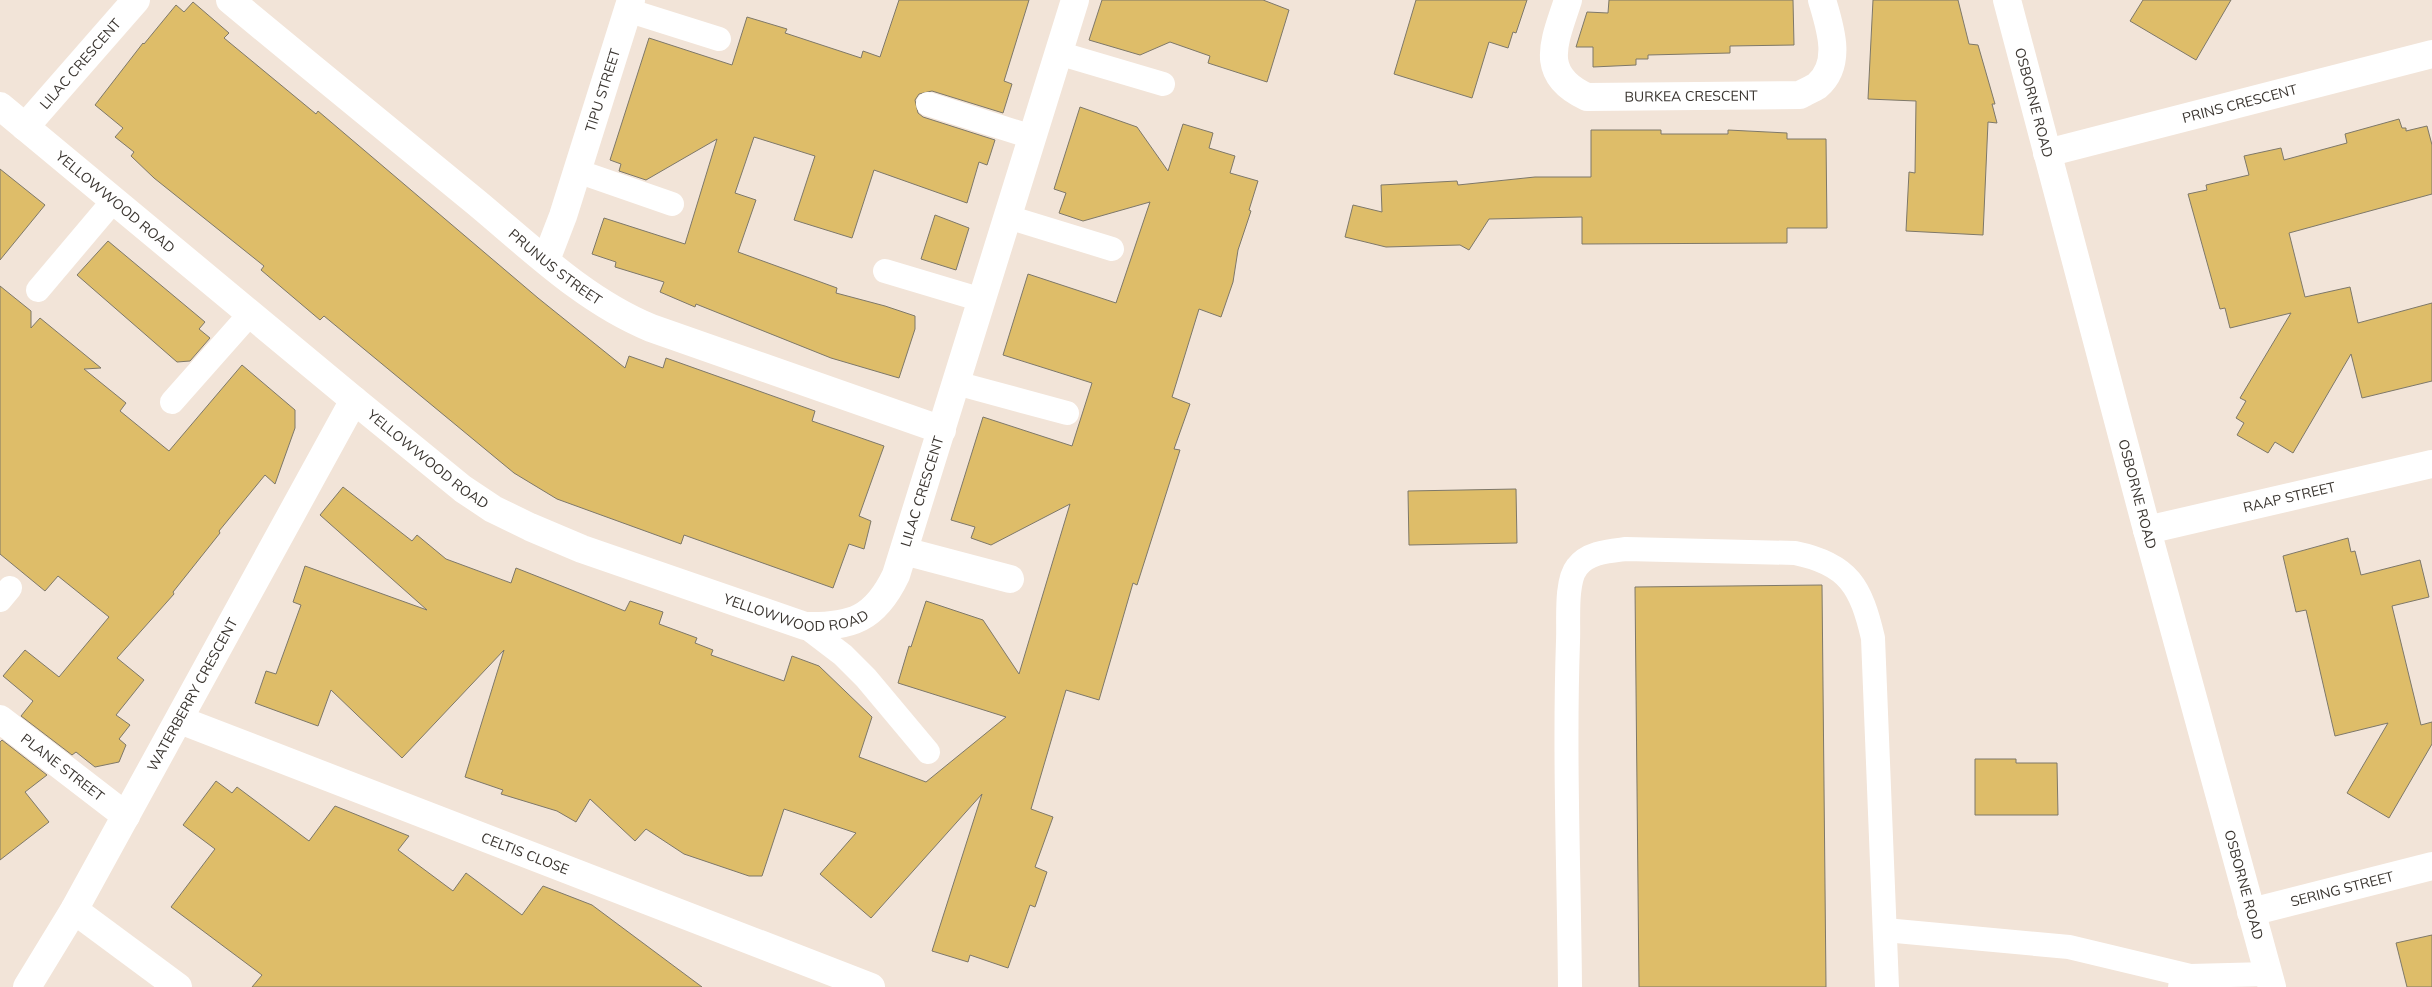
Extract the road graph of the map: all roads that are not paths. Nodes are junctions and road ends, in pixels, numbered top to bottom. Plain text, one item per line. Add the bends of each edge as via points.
1 (136, 0) edge
2 (230, 0) edge
3 (1075, 0) edge
4 (1568, 0) edge
5 (1822, 0) edge
6 (2007, 0) edge
7 (629, 5) edge
8 (719, 38) dead end
9 (1058, 53) junction
10 (2432, 54) edge
11 (1163, 84) dead end
12 (928, 104) dead end
13 (0, 106) edge
14 (25, 127) junction
15 (1032, 137) junction
16 (2047, 153) junction
17 (577, 171) junction
18 (114, 200) junction
19 (672, 204) dead end
20 (1008, 217) junction
21 (1112, 249) dead end
22 (546, 260) junction
23 (885, 271) dead end
24 (38, 290) dead end
25 (982, 300) junction
26 (250, 314) junction
27 (956, 383) junction
28 (354, 400) junction
29 (172, 402) dead end
30 (1067, 413) dead end
31 (942, 430) junction
32 (2432, 464) edge
33 (2147, 530) junction
34 (904, 551) junction
35 (1010, 580) dead end
36 (805, 626) junction
37 (0, 719) edge
38 (180, 720) junction
39 (928, 752) dead end
40 (126, 816) junction
41 (2432, 866) edge
42 (74, 910) junction
43 (2251, 912) junction
44 (1886, 930) junction
45 (2270, 980) edge
46 (2185, 981) edge
47 (27, 987) edge
48 (178, 987) edge
49 (871, 987) edge
50 (1570, 987) edge
51 (1887, 987) edge

1 - 14 street, LILAC CRESCENT
2 - 22 street, PRUNUS STREET
3 - 9 street, LILAC CRESCENT
4 - 5 street, BURKEA CRESCENT via 1553,47 1553,59 1563,82 1587,97 1800,95 1817,85 1832,59 1830,28
6 - 16 street, OSBORNE ROAD
7 - 8 lane, TIPU STREET
7 - 17 street, TIPU STREET
9 - 11 lane
9 - 15 street, LILAC CRESCENT
10 - 16 street, PRINS CRESCENT
12 - 15 lane
13 - 14 street, YELLOWWOOD ROAD
14 - 18 street, YELLOWWOOD ROAD
15 - 20 street, LILAC CRESCENT
16 - 33 street, OSBORNE ROAD
17 - 19 lane
17 - 22 street, TIPU STREET
18 - 24 lane
18 - 26 street, YELLOWWOOD ROAD
20 - 21 lane
20 - 25 street, LILAC CRESCENT
22 - 31 street, PRUNUS STREET via 603,305 625,317
23 - 25 lane
25 - 27 street, LILAC CRESCENT
26 - 28 street, YELLOWWOOD ROAD
26 - 29 lane
27 - 30 lane
27 - 31 street, LILAC CRESCENT
28 - 36 street, YELLOWWOOD ROAD via 463,489 530,528
28 - 38 street, WATERBERRY CRESCENT
31 - 34 street, LILAC CRESCENT
32 - 33 street, RAAP STREET
33 - 43 street, OSBORNE ROAD
34 - 35 street, LILAC CRESCENT
34 - 36 street, YELLOWWOOD ROAD via 886,596 873,610 854,622
36 - 39 lane via 843,655 866,678
37 - 40 street, PLANE STREET
38 - 40 street, WATERBERRY CRESCENT
38 - 49 street, CELTIS CLOSE
40 - 42 street, WATERBERRY CRESCENT
41 - 43 street, SERING STREET
42 - 47 street, WATERBERRY CRESCENT
42 - 48 street
43 - 45 street, OSBORNE ROAD
44 - 46 lane via 2069,947
44 - 50 lane via 1873,638 1866,607 1857,590 1832,564 1815,557 1626,549 1605,551 1577,566 1569,596 1566,691
44 - 51 lane
45 - 46 lane

